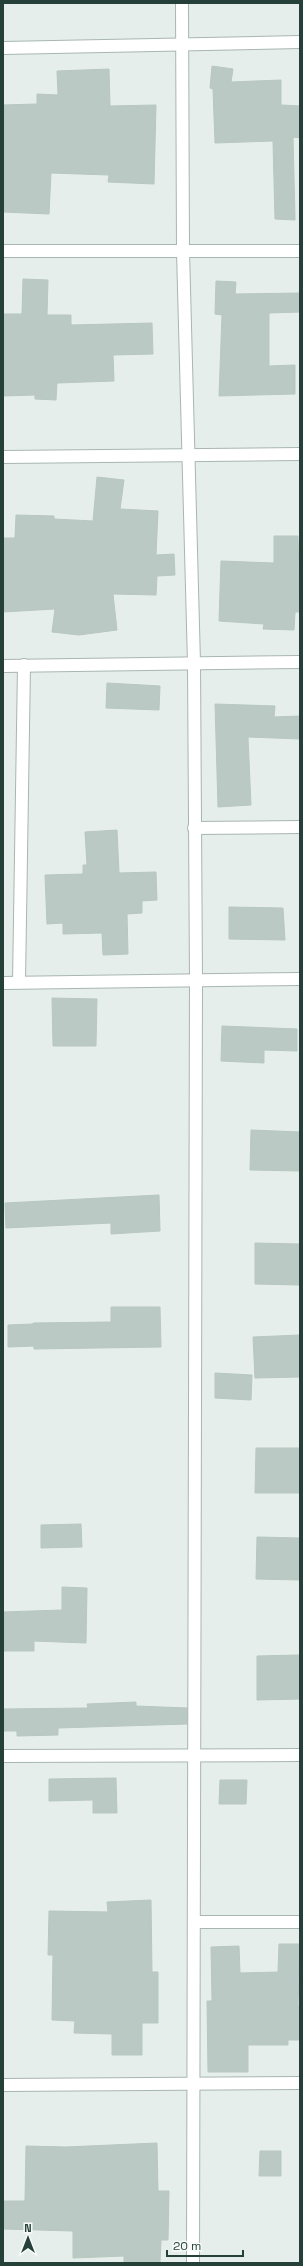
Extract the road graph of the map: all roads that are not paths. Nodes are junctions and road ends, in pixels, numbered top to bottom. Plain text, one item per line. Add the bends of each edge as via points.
1 (182, 3) edge
2 (300, 42) edge
3 (182, 43) junction
4 (3, 48) edge
5 (3, 251) edge
6 (183, 251) junction
7 (300, 251) edge
8 (300, 454) edge
9 (188, 456) junction
10 (3, 457) edge
11 (300, 662) edge
12 (194, 663) junction
13 (24, 665) junction
14 (3, 666) edge
15 (300, 827) edge
16 (194, 828) junction
17 (300, 979) edge
18 (196, 980) junction
19 (19, 982) junction
20 (3, 983) edge
21 (194, 1755) junction
22 (300, 1755) edge
23 (3, 1756) edge
24 (195, 1922) junction
25 (300, 1922) edge
26 (193, 2083) junction
27 (300, 2083) edge
28 (3, 2085) edge
29 (193, 2263) edge

1 - 3 street
2 - 3 street
3 - 4 street
3 - 6 street
5 - 6 street
6 - 7 street
6 - 9 street
8 - 9 street
9 - 10 street
9 - 12 street
11 - 12 street
12 - 13 street
12 - 16 street
13 - 14 street
13 - 19 street
15 - 16 street
16 - 18 street
17 - 18 street
18 - 19 street
18 - 21 street
19 - 20 street
21 - 22 street
21 - 23 street
21 - 24 street
24 - 25 street
24 - 26 street
26 - 27 street
26 - 28 street
26 - 29 street

